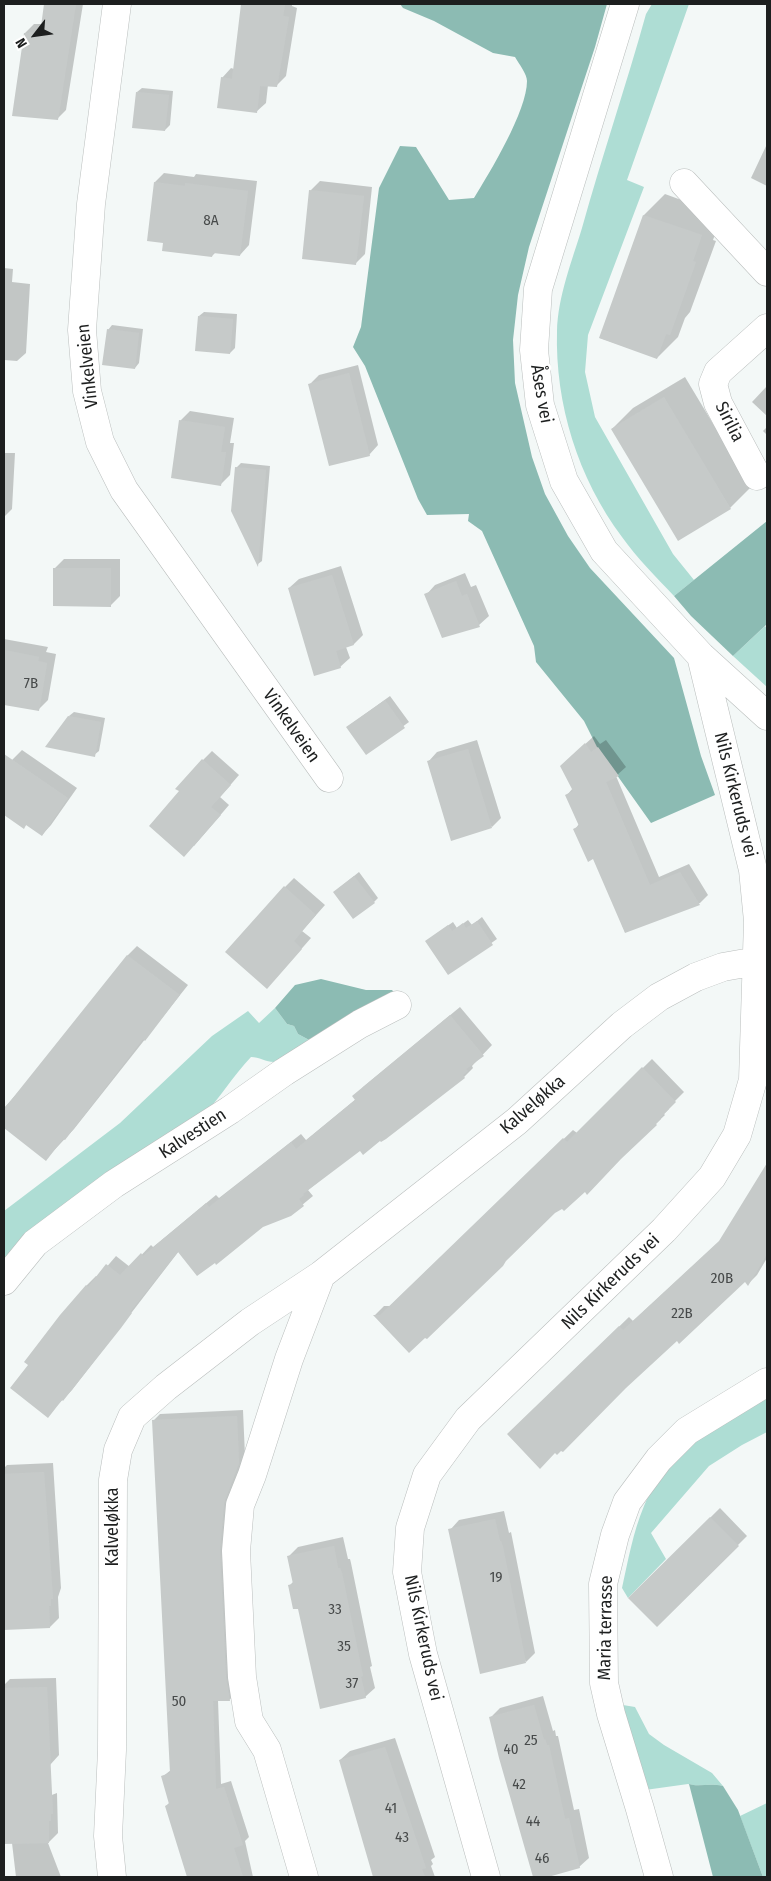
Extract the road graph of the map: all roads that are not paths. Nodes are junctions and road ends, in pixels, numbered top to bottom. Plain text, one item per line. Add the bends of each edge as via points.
1 (117, 4) edge
2 (625, 4) edge
3 (684, 183) dead end
4 (767, 272) edge
5 (767, 328) edge
6 (757, 476) dead end
7 (701, 656) junction
8 (767, 716) edge
9 (329, 778) dead end
10 (757, 961) junction
11 (397, 1005) dead end
12 (321, 1275) junction
13 (4, 1281) edge
14 (767, 1382) edge
15 (112, 1877) edge
16 (304, 1877) edge
17 (486, 1877) edge
18 (658, 1877) edge

1 - 9 street, Vinkelveien via 91,204 82,330 87,391 100,442 124,490
2 - 7 street, Åses vei via 538,289 534,350 540,404 564,480 604,551
3 - 4 street
5 - 6 street, Sirilia via 718,372 713,384 718,403
7 - 8 street, Åses vei
7 - 10 street, Nils Kirkeruds vei via 753,870 758,921
10 - 12 street, Kalveløkka via 696,977 658,996 517,1121
10 - 17 street, Nils Kirkeruds vei via 753,1080 737,1134 712,1177 664,1230 468,1418 427,1475 410,1528 407,1572 423,1654
11 - 13 street, Kalvestien via 360,1024 284,1072 114,1184 35,1243
12 - 15 street, Kalveløkka via 250,1322 166,1387 132,1417 118,1450 113,1480 112,1750 108,1836
12 - 16 street via 240,1505 236,1551 242,1677 249,1721 267,1750
14 - 18 street, Maria terrasse via 687,1431 659,1459 627,1502 614,1535 603,1584 604,1683

